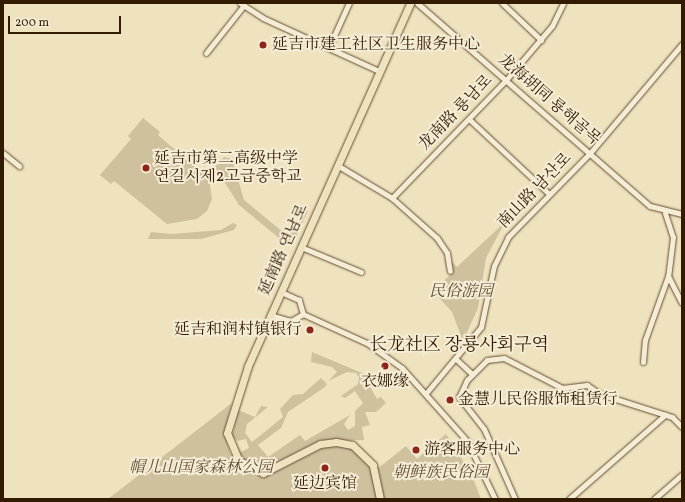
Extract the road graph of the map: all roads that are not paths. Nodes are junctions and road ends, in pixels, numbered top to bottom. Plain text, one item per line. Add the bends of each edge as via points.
1 (349, 3) edge
2 (410, 3) edge
3 (417, 3) edge
4 (502, 3) edge
5 (563, 3) edge
6 (242, 4) edge
7 (541, 40) junction
8 (682, 44) edge
9 (329, 47) junction
10 (206, 53) dead end
11 (379, 71) junction
12 (506, 80) junction
13 (470, 120) junction
14 (3, 153) edge
15 (590, 153) junction
16 (337, 165) junction
17 (19, 166) dead end
18 (549, 194) junction
19 (392, 198) junction
20 (665, 213) junction
21 (680, 213) edge
22 (672, 227) junction
23 (301, 247) junction
24 (450, 271) dead end
25 (361, 272) dead end
26 (668, 276) junction
27 (281, 292) junction
28 (682, 303) edge
29 (303, 314) junction
30 (270, 315) junction
31 (457, 360) junction
32 (643, 362) dead end
33 (472, 374) junction
34 (427, 392) junction
35 (665, 415) junction
36 (682, 426) edge
37 (682, 475) edge
38 (380, 499) edge
39 (494, 499) edge
40 (515, 499) edge
41 (569, 499) edge
42 (654, 499) edge

1 - 9 street
2 - 11 main road, 延南路 연남로
3 - 12 street, 龙海胡同 룡해골목
4 - 7 street
5 - 7 street, 龙南路 룡남로
6 - 9 street
6 - 10 street
7 - 12 street, 龙南路 룡남로
8 - 15 street, 南山路 남산로
9 - 11 street
11 - 16 main road, 延南路 연남로
12 - 13 street, 龙南路 룡남로
12 - 15 street, 龙海胡同 룡해골목
13 - 18 street
13 - 19 street, 龙南路 룡남로
14 - 17 street
15 - 18 street, 南山路 남산로
15 - 20 street, 龙海胡同 룡해골목 via 650,206
16 - 19 street
16 - 23 main road, 延南路 연남로
18 - 31 street, 南山路 남산로 via 516,226 498,253 482,323
19 - 24 street via 437,238 446,253
20 - 21 street
20 - 22 street
21 - 22 street via 672,219
22 - 26 street
23 - 25 street
23 - 27 main road, 延南路 연남로
26 - 28 street
26 - 32 street via 645,340
27 - 29 street via 299,300
27 - 30 main road, 延南路 연남로
29 - 30 street via 291,321
29 - 34 street via 379,351
30 - 38 main road, 延南路 연남로 via 235,400 228,424 228,440 234,454 246,466 263,473 320,444 347,444 361,452 373,466
31 - 33 street
31 - 34 street, 南山路 남산로
33 - 35 street via 487,360 504,358 562,388 587,386 600,394
33 - 40 street via 462,386 459,397 484,429
34 - 39 street via 471,446
35 - 36 street
35 - 41 street
37 - 42 street

